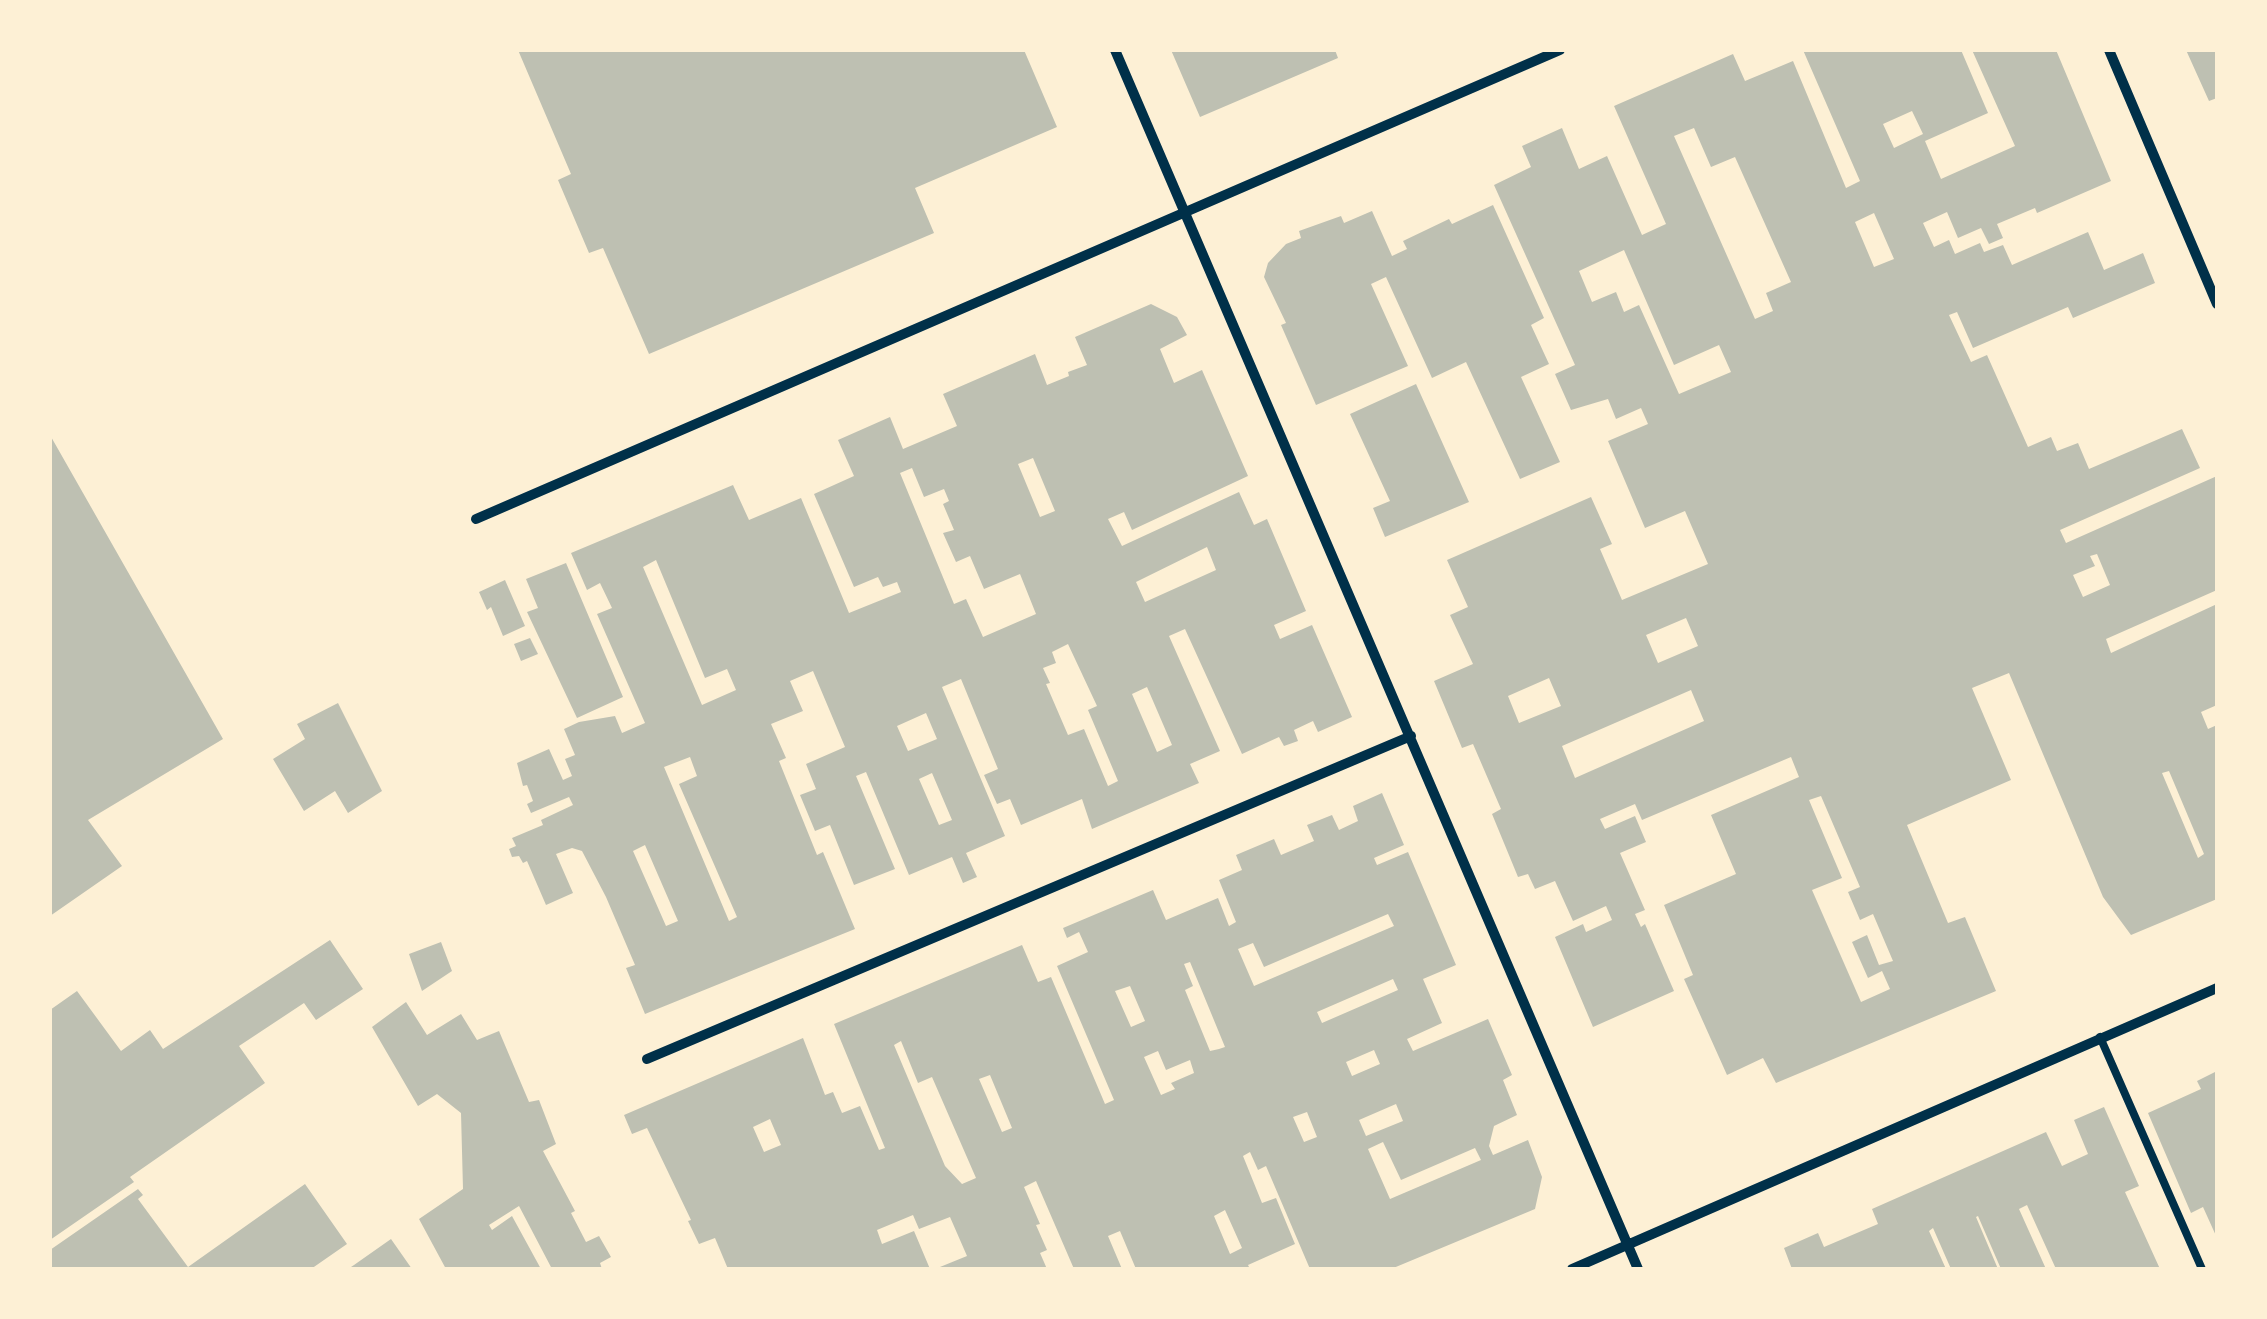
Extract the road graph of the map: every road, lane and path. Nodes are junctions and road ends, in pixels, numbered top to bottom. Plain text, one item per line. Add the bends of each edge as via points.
1 (1115, 50) edge
2 (1560, 50) edge
3 (2109, 50) edge
4 (1185, 211) junction
5 (2217, 304) edge
6 (476, 518) dead end
7 (1411, 736) junction
8 (2217, 988) edge
9 (2100, 1037) junction
10 (647, 1060) dead end
11 (1628, 1244) junction
12 (1572, 1269) edge
13 (1638, 1269) edge
14 (2202, 1269) edge

1 - 4 street
2 - 4 street
3 - 5 street
4 - 6 street
4 - 7 street
7 - 10 street
7 - 11 street
8 - 9 street
9 - 11 street
9 - 14 lane
11 - 12 street
11 - 13 street

